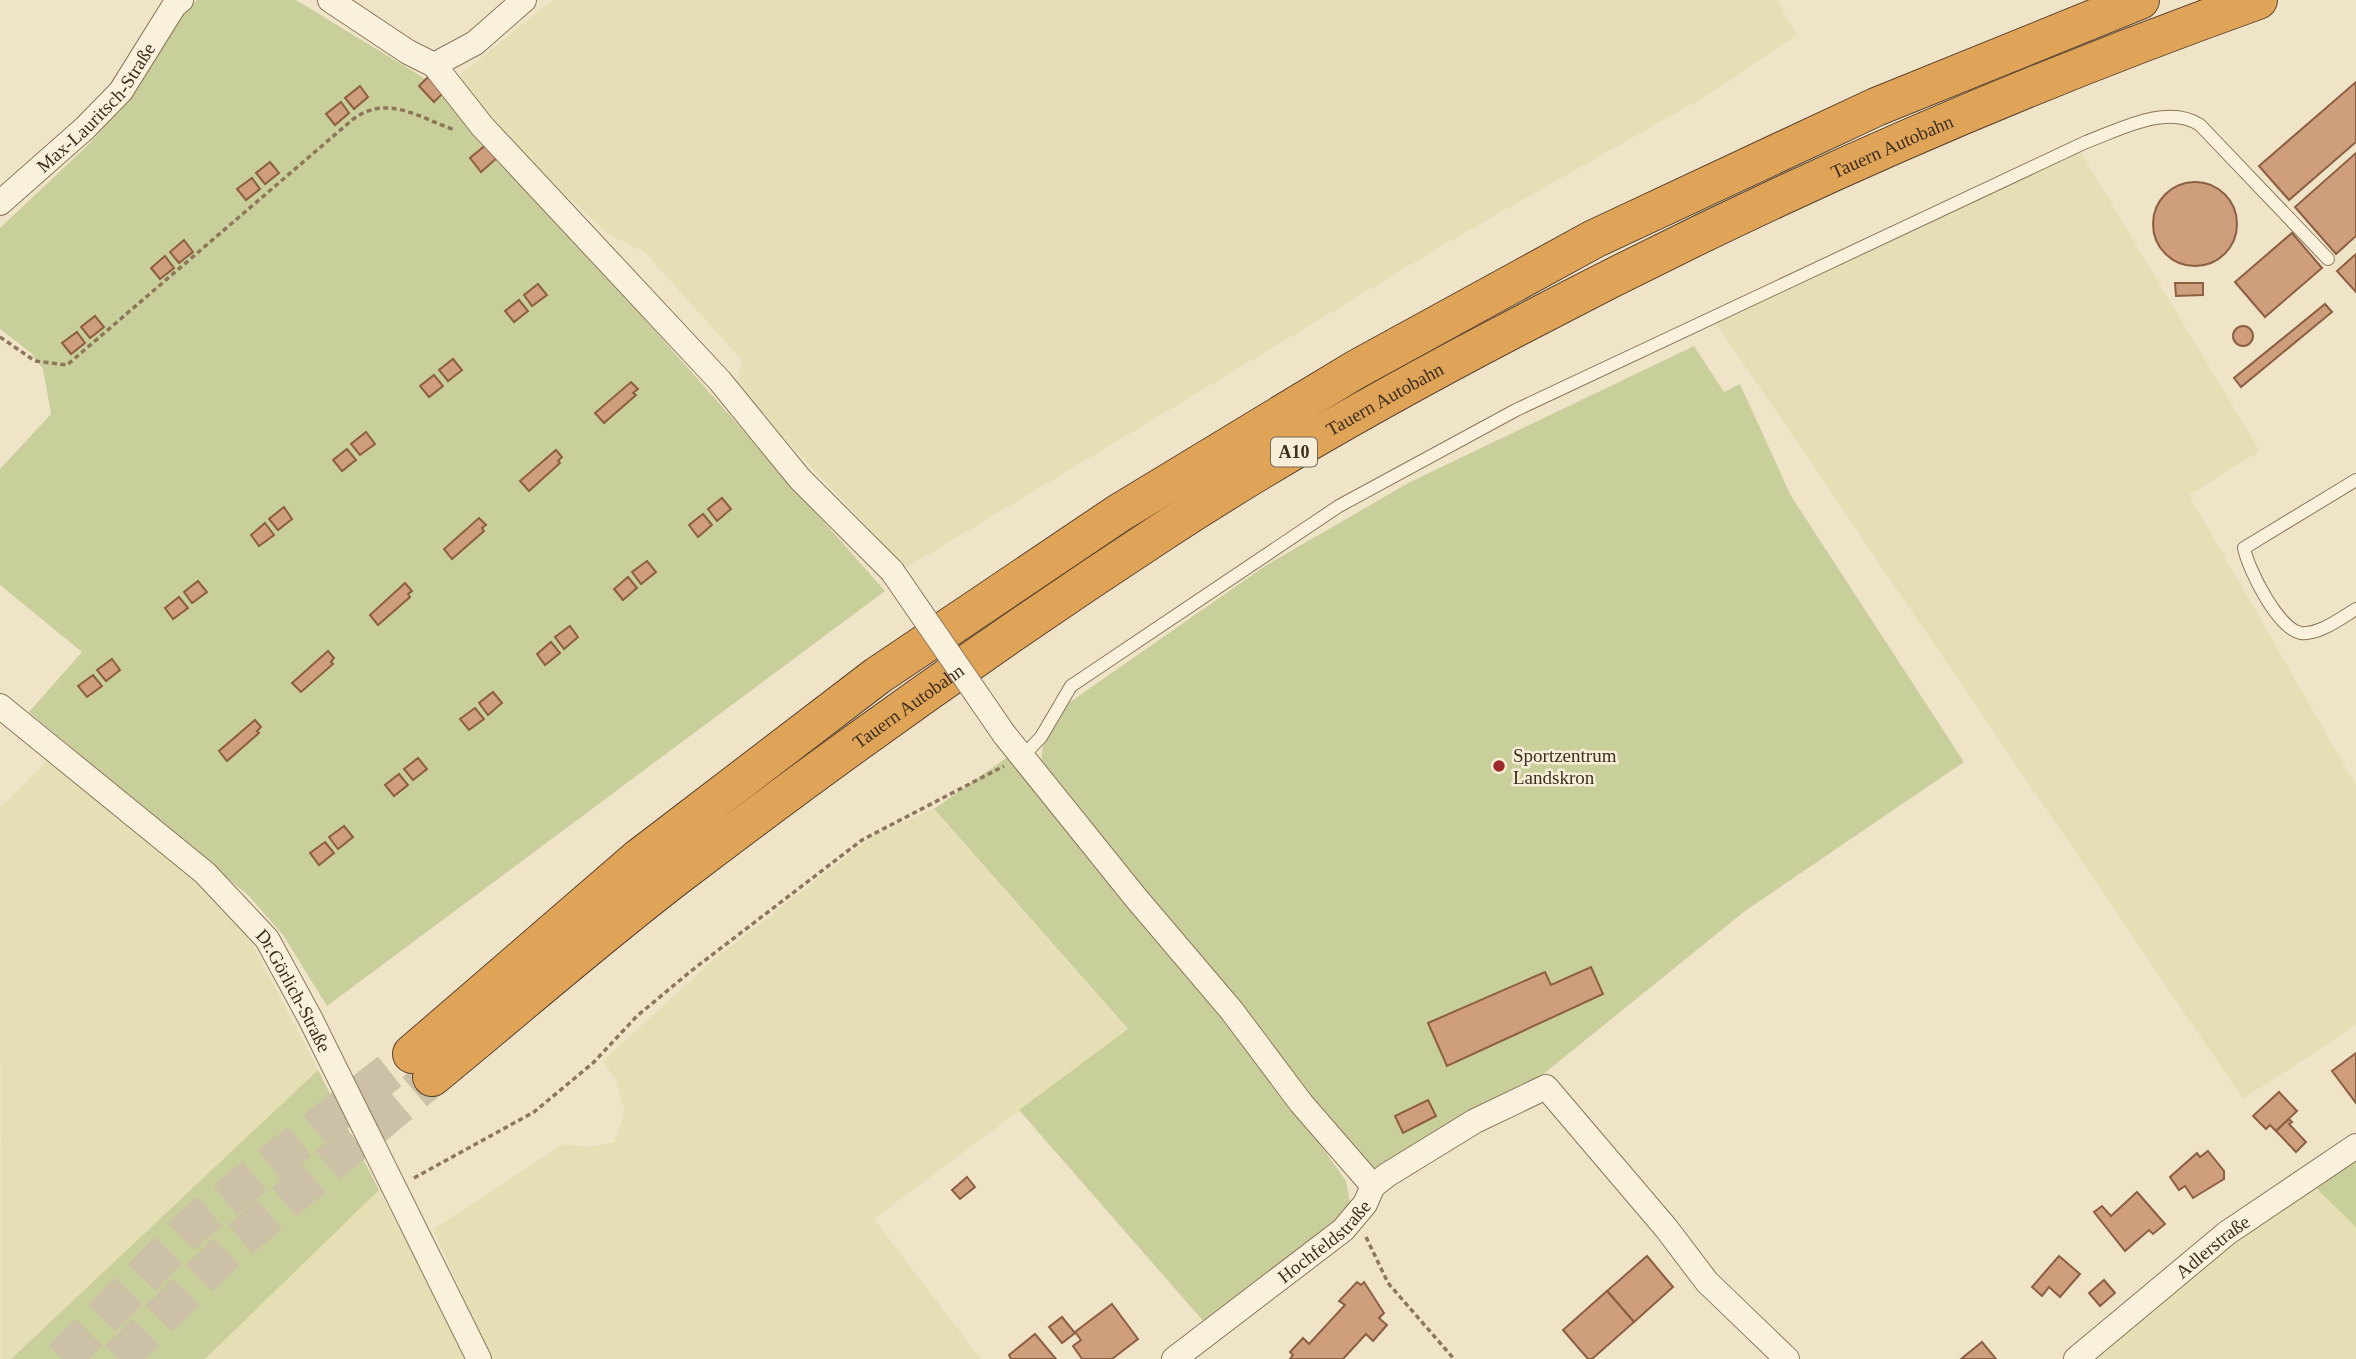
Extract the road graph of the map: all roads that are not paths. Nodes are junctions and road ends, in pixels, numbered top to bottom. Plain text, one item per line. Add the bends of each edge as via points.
1 (330, 0) edge
2 (524, 0) edge
3 (2140, 0) edge
4 (2258, 0) edge
5 (175, 2) edge
6 (434, 65) junction
7 (0, 203) edge
8 (2328, 259) dead end
9 (2356, 480) edge
10 (2356, 609) edge
11 (0, 706) edge
12 (1022, 757) junction
13 (2356, 1146) edge
14 (1373, 1186) junction
15 (1178, 1358) edge
16 (479, 1359) edge
17 (1787, 1359) edge
18 (2076, 1359) edge

1 - 6 street
2 - 6 street via 475,43
3 - 4 highway, Tauern Autobahn / A10 via 1876,107 1594,239 1354,370 1119,513 877,676 639,858 422,1065 890,716 1165,530 1395,391 1631,267 1889,146
5 - 7 street, Max-Lauritsch-Straße via 121,91
6 - 12 street, bridge via 482,126 720,381 800,479 892,571
8 - 12 lane via 2200,125 2187,117 2138,123 2086,142 1516,410 1339,506 1071,685 1041,737
9 - 10 lane via 2244,548 2247,563 2283,624 2301,633 2325,627
11 - 16 street, Dr.Görlich-Straße via 205,873 267,939
12 - 14 street
13 - 18 street, Adlerstraße via 2227,1233
14 - 15 street, Hochfeldstraße via 1365,1204 1343,1230
14 - 17 street, Hochfeldstraße via 1475,1121 1546,1087 1706,1282

